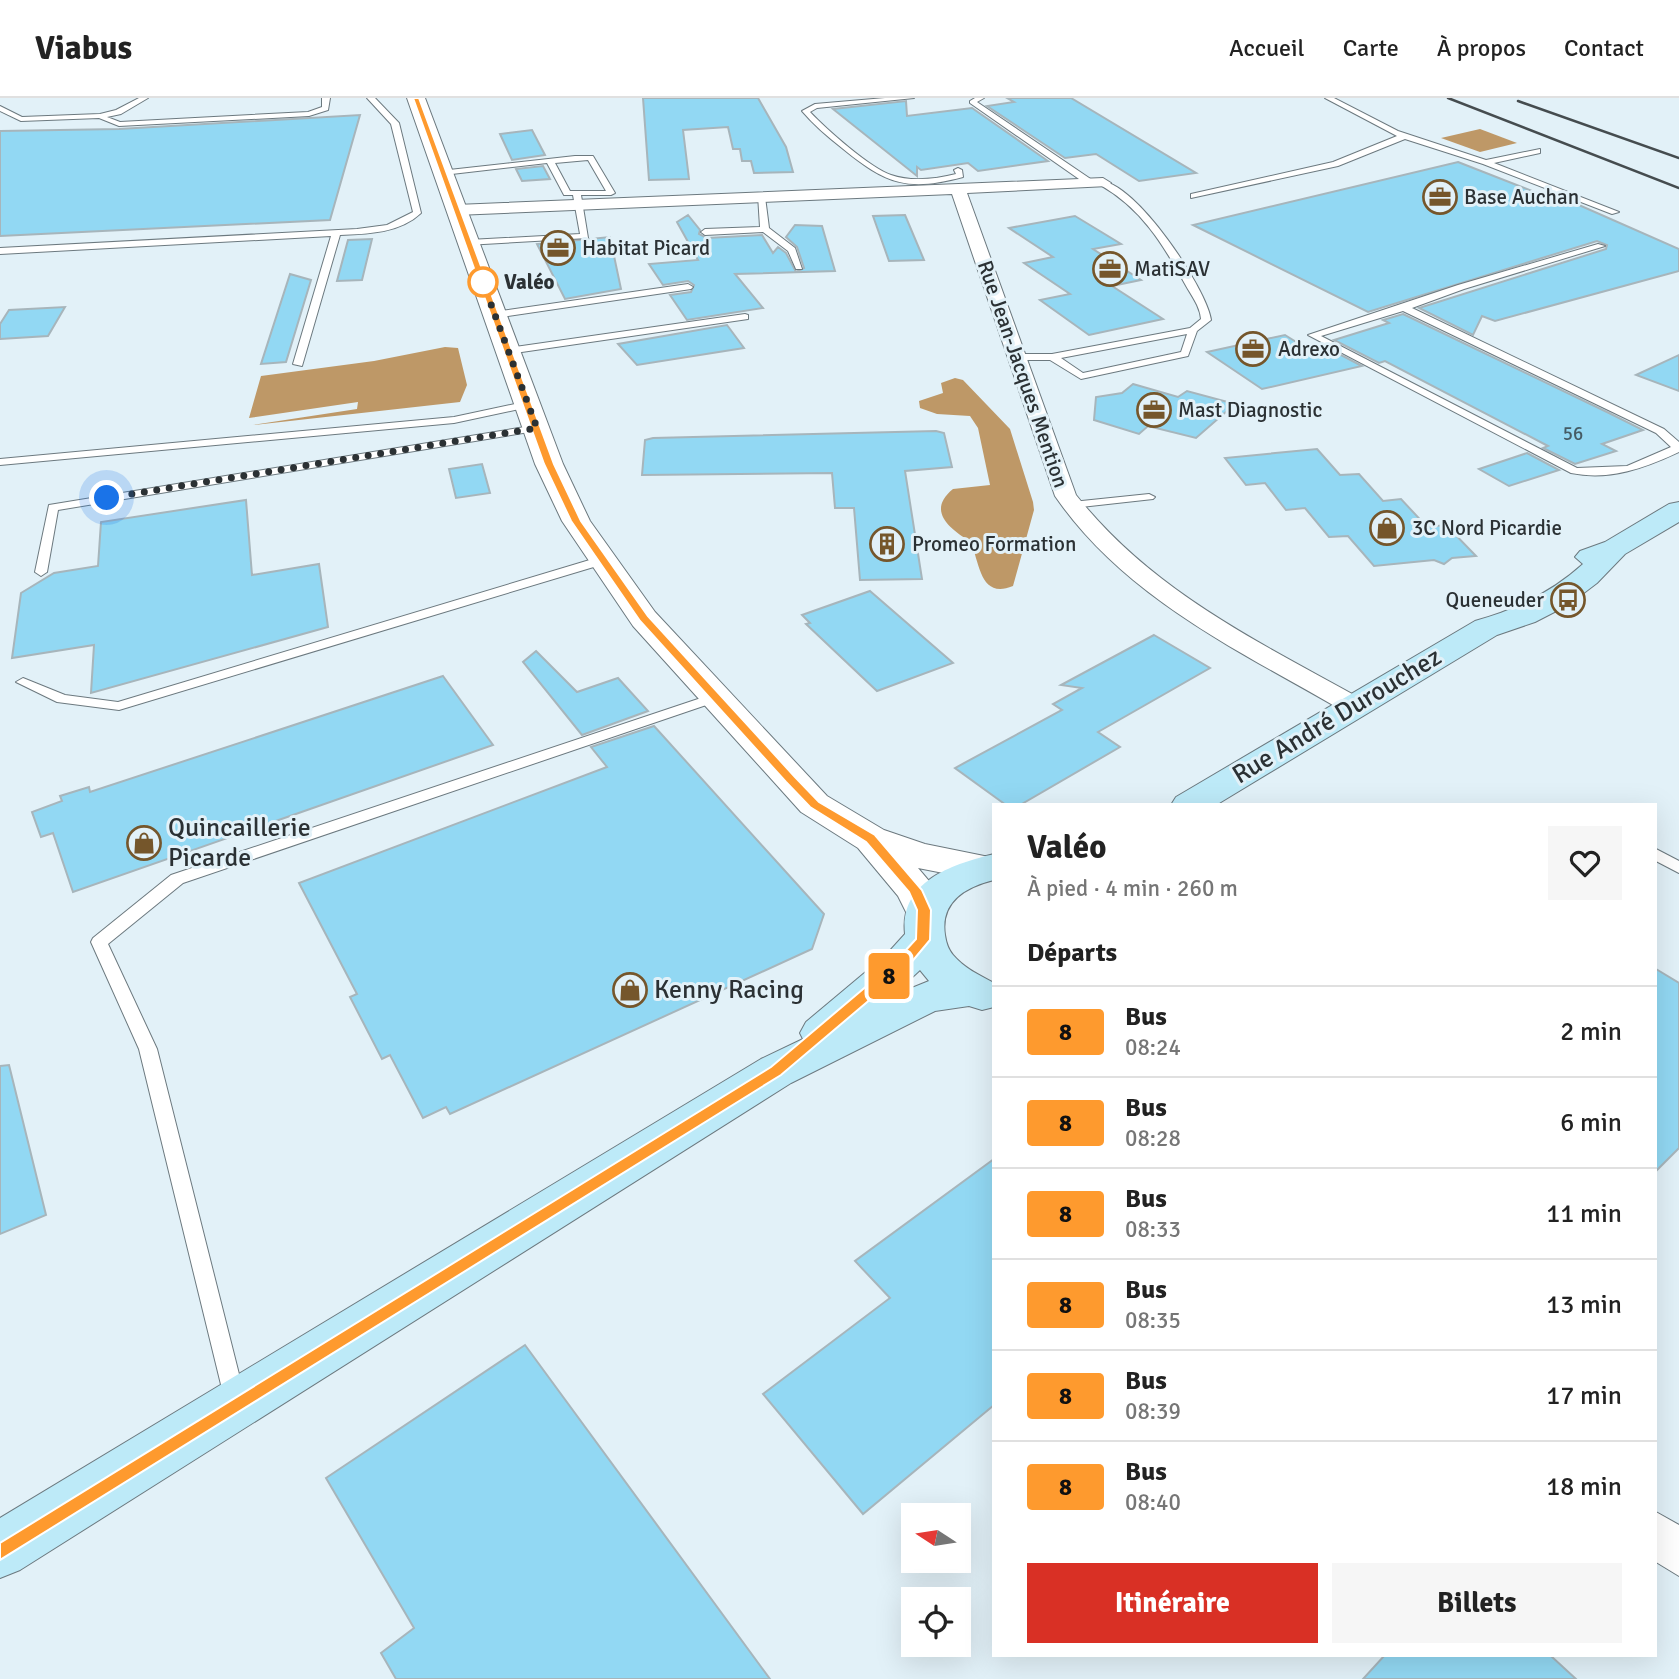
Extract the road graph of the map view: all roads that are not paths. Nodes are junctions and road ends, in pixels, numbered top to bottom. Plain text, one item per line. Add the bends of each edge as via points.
1 (144, 98) edge
2 (326, 98) edge
3 (371, 98) edge
4 (416, 98) edge
5 (910, 98) edge
6 (980, 98) edge
7 (1329, 98) edge
8 (0, 108) edge
9 (100, 116) junction
10 (1402, 136) junction
11 (1537, 151) dead end
12 (550, 161) junction
13 (1486, 162) junction
14 (443, 173) junction
15 (958, 180) junction
16 (1098, 184) junction
17 (1194, 196) dead end
18 (761, 197) junction
19 (579, 199) junction
20 (456, 209) junction
21 (1615, 212) dead end
22 (765, 229) junction
23 (336, 233) junction
24 (705, 233) dead end
25 (469, 243) junction
26 (1601, 246) dead end
27 (0, 251) edge
28 (799, 267) dead end
29 (688, 287) dead end
30 (1404, 308) junction
31 (494, 314) junction
32 (745, 317) dead end
33 (1193, 330) junction
34 (508, 351) junction
35 (1018, 357) junction
36 (1052, 357) junction
37 (298, 363) dead end
38 (533, 416) junction
39 (1679, 448) edge
40 (0, 462) edge
41 (1149, 497) dead end
42 (1072, 505) junction
43 (1679, 510) edge
44 (603, 560) junction
45 (41, 572) dead end
46 (23, 682) dead end
47 (716, 697) junction
48 (1354, 706) junction
49 (1192, 803) edge
50 (870, 839) junction
51 (1657, 855) edge
52 (989, 867) edge
53 (1679, 868) edge
54 (923, 925) junction
55 (981, 995) edge
56 (776, 1071) junction
57 (235, 1404) junction
58 (1657, 1535) edge
59 (0, 1550) edge
60 (1679, 1555) edge

1 - 9 lane via 118,113
2 - 9 lane via 325,108 309,114 119,124
3 - 23 lane via 395,122 417,212 392,227
4 - 14 street
5 - 15 lane via 815,106 806,111 885,176 960,175
6 - 16 lane via 972,102
7 - 10 lane
8 - 9 lane via 21,119
10 - 13 lane
10 - 17 lane via 1335,164
11 - 13 lane
12 - 14 lane
12 - 19 lane via 567,193
12 - 19 lane via 590,158 611,192
13 - 21 lane
14 - 20 street
15 - 16 street
15 - 18 street
15 - 35 street, Rue Jean-Jacques Mention
16 - 33 lane via 1134,205 1160,233 1205,311 1206,320
18 - 19 street
18 - 22 lane
19 - 20 street
19 - 25 lane via 586,236
20 - 25 street
22 - 24 lane
22 - 28 lane via 792,250
23 - 27 lane
23 - 37 lane
25 - 31 street
26 - 30 lane
29 - 31 lane
30 - 39 lane via 1660,431
30 - 39 lane via 1312,335 1574,471 1633,470
31 - 34 street
32 - 34 lane
33 - 36 lane
33 - 36 lane via 1185,354 1081,376
34 - 38 street
35 - 36 lane
35 - 42 street, Rue Jean-Jacques Mention
38 - 40 lane
38 - 44 street via 576,521
38 - 45 lane via 52,507
41 - 42 lane
42 - 48 street, Rue Jean-Jacques Mention via 1110,552 1158,592
43 - 48 main road, Rue André Durouchez via 1615,548 1587,579 1521,618 1486,628
44 - 46 lane via 119,706 62,699
44 - 47 street via 644,619
47 - 50 street via 814,804
47 - 57 lane via 177,880 99,943 148,1049
48 - 49 main road, Rue André Durouchez
50 - 52 street via 920,856
50 - 54 street via 915,890
51 - 53 lane
52 - 54 main road via 958,877 937,891
54 - 55 main road via 939,968
54 - 56 main road via 900,966
55 - 56 main road via 927,997
56 - 57 main road
57 - 59 main road
58 - 60 street

